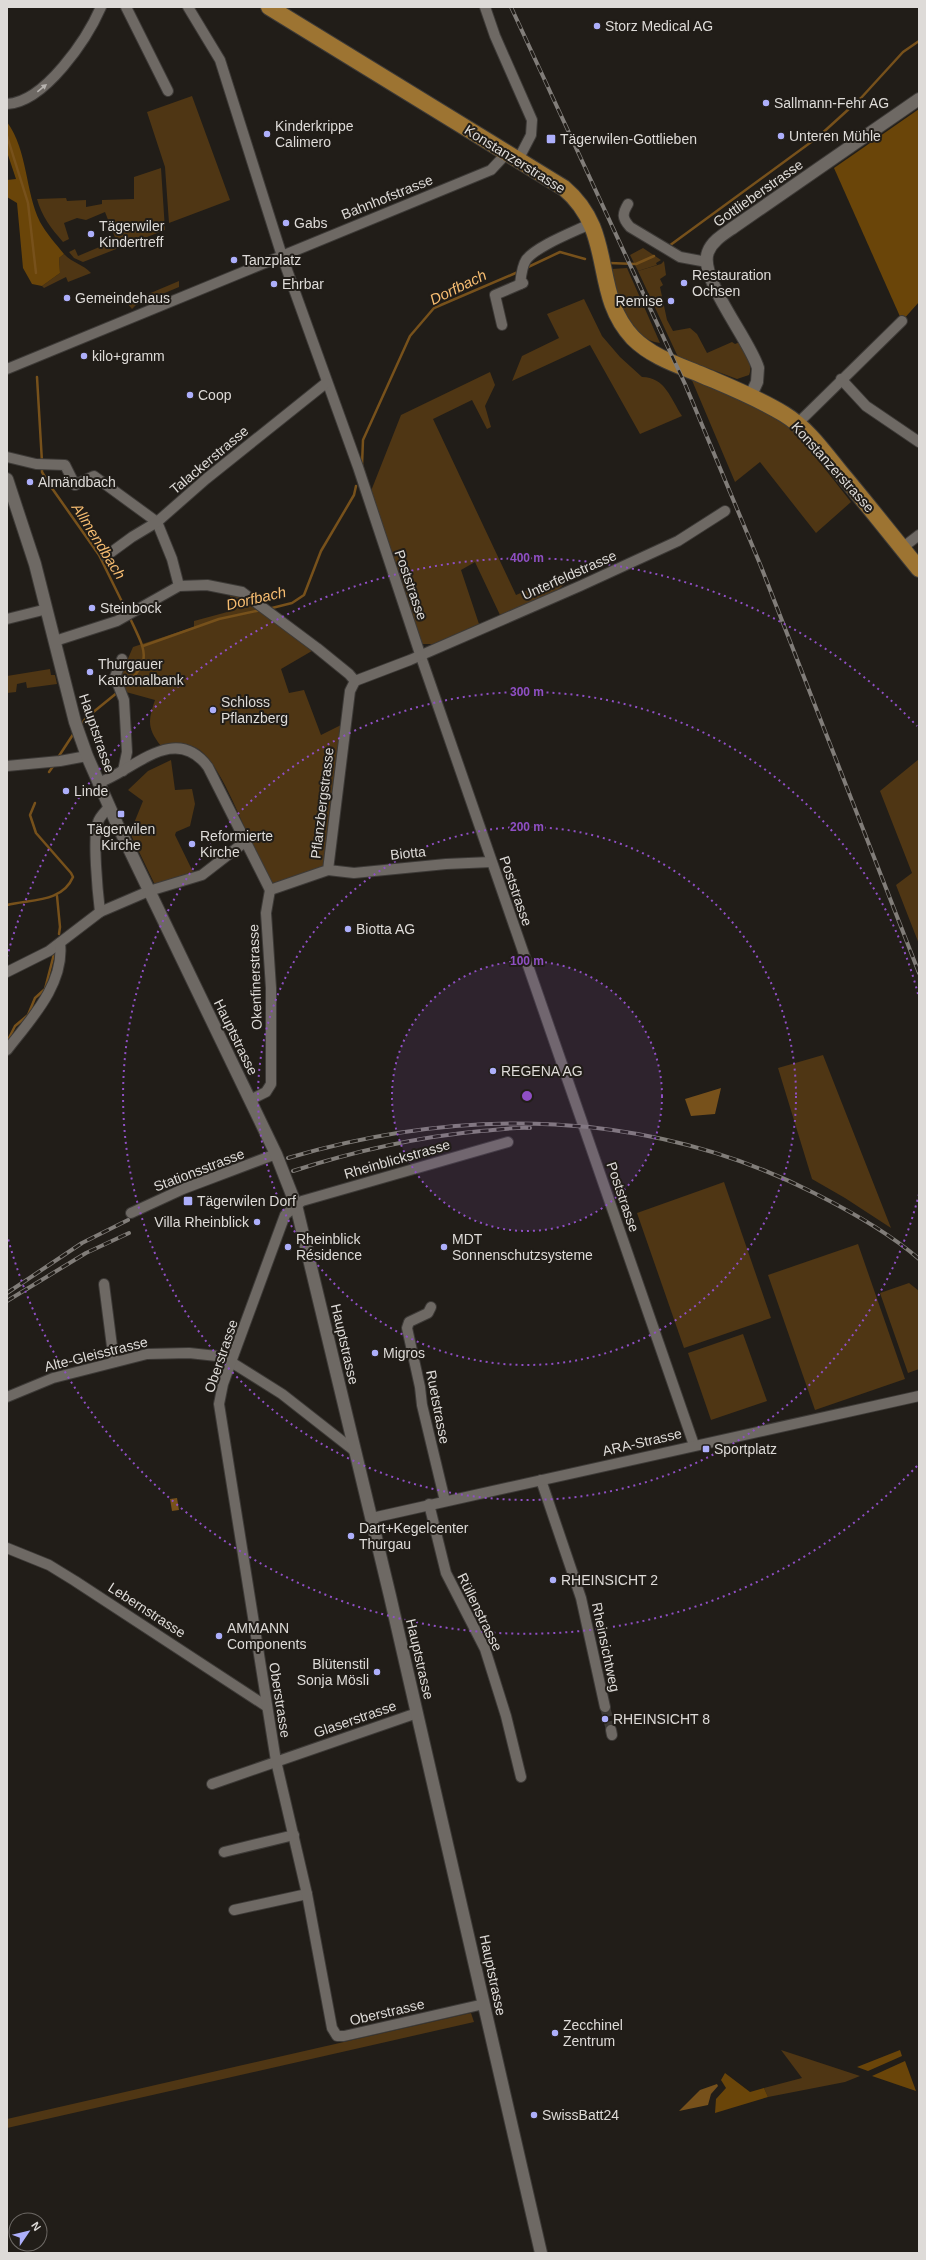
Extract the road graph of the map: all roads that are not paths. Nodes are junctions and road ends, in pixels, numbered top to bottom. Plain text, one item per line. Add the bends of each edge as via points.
1 (101, 7) edge
2 (126, 7) edge
3 (188, 7) edge
4 (269, 7) edge
5 (485, 7) edge
6 (168, 91) dead end
7 (919, 99) edge
8 (7, 104) edge
9 (513, 157) junction
10 (628, 204) dead end
11 (592, 223) junction
12 (282, 256) junction
13 (707, 262) junction
14 (902, 321) dead end
15 (502, 325) dead end
16 (7, 369) edge
17 (841, 379) junction
18 (326, 383) junction
19 (751, 395) junction
20 (797, 424) junction
21 (919, 442) edge
22 (7, 457) edge
23 (7, 479) edge
24 (725, 511) dead end
25 (157, 522) junction
26 (919, 535) edge
27 (902, 548) junction
28 (106, 556) dead end
29 (919, 569) edge
30 (179, 586) junction
31 (47, 609) junction
32 (7, 619) edge
33 (55, 641) junction
34 (420, 654) junction
35 (122, 659) dead end
36 (355, 681) junction
37 (87, 756) junction
38 (7, 766) edge
39 (123, 771) junction
40 (98, 783) junction
41 (109, 807) junction
42 (246, 841) junction
43 (491, 862) junction
44 (328, 870) junction
45 (270, 890) junction
46 (149, 891) junction
47 (100, 912) junction
48 (60, 942) junction
49 (7, 972) edge
50 (7, 1050) edge
51 (250, 1100) junction
52 (508, 1142) dead end
53 (276, 1154) junction
54 (296, 1205) junction
55 (131, 1213) dead end
56 (104, 1284) dead end
57 (430, 1307) dead end
58 (114, 1362) junction
59 (231, 1362) junction
60 (919, 1396) edge
61 (7, 1397) edge
62 (694, 1445) junction
63 (356, 1452) junction
64 (541, 1480) junction
65 (445, 1501) junction
66 (430, 1504) junction
67 (372, 1518) junction
68 (7, 1548) edge
69 (266, 1706) junction
70 (605, 1707) tunnel mouth
71 (417, 1713) junction
72 (276, 1761) junction
73 (521, 1778) dead end
74 (212, 1784) dead end
75 (294, 1835) junction
76 (224, 1852) dead end
77 (307, 1894) junction
78 (234, 1910) dead end
79 (484, 2004) junction
80 (541, 2253) edge

8 -> 1 street via 17,103 49,83 89,31
2 - 6 street
3 - 12 street, Poststrasse via 220,60
4 - 9 main road, Konstanzerstrasse
5 - 9 street, Bahnhofstrasse via 494,36 532,120 531,135
7 - 13 street, Gottlieberstrasse via 728,231 712,245 707,253
9 - 11 main road, Konstanzerstrasse via 564,188 580,203
9 - 12 street, Bahnhofstrasse via 491,170
10 - 13 street via 623,212 624,220 630,227 675,255
11 - 15 street via 555,240 530,256 522,277 494,295
11 - 19 main road, Konstanzerstrasse via 607,289 617,317 634,339 644,348 669,362
12 - 16 street, Bahnhofstrasse
12 - 18 street, Poststrasse
13 - 19 street via 715,287 757,364 758,378
14 - 17 street
17 - 20 street
17 - 21 street via 866,406
18 - 25 street, Talackerstrasse via 206,479
18 - 34 street, Poststrasse via 360,473
19 - 20 main road, Konstanzerstrasse
20 - 27 main road, Konstanzerstrasse
22 - 25 street via 41,464 65,465 75,485 94,476
23 - 31 street, Hauptstrasse
24 - 34 street, Unterfeldstrasse via 678,541
25 - 28 street, Talackerstrasse via 132,536
25 - 30 street via 172,559
26 - 27 street
27 - 29 main road, Konstanzerstrasse
30 - 33 street via 100,627
30 - 36 street via 207,585 242,592 317,648
31 - 32 street
31 - 33 street, Hauptstrasse
33 - 37 street, Hauptstrasse
34 - 36 street, Unterfeldstrasse
34 - 43 street, Poststrasse
35 - 39 street via 115,677 121,690 127,752
36 - 44 street, Pflanzbergstrasse via 350,691 347,710
37 - 38 street
37 - 40 street, Hauptstrasse
39 - 40 street
39 - 42 street via 159,751 180,749 196,754 208,766
40 - 41 street, Hauptstrasse
41 - 46 street, Hauptstrasse
41 - 47 street via 101,816 96,828
42 - 45 street
42 - 46 street via 202,875
43 - 44 street, Biotta via 354,873
43 - 62 street, Poststrasse
44 - 45 street, Pflanzbergstrasse
45 - 51 street, Okenfinerstrasse via 266,913 271,988 271,1084 266,1092
46 - 47 street
46 - 51 street, Hauptstrasse
47 - 48 street
48 - 49 street via 38,958
48 - 50 street via 61,952 54,981 42,1003
51 - 53 street, Hauptstrasse
52 - 54 street, Rheinblickstrasse via 302,1201
53 - 54 street, Hauptstrasse
53 - 55 street, Stationsstrasse via 184,1189
54 - 59 street, Oberstrasse via 285,1215
54 - 63 street, Hauptstrasse
56 - 58 street
57 - 65 street, Ruetstrasse via 428,1313 409,1322 407,1328
58 - 59 street, Alte-Gleisstrasse via 166,1352 217,1356
58 - 61 street, Alte-Gleisstrasse via 53,1378
59 - 63 street, Alte-Gleisstrasse via 300,1406
59 - 69 street, Oberstrasse via 223,1384 220,1409
60 - 62 street, ARA-Strasse
62 - 64 street, ARA-Strasse
63 - 67 street, Hauptstrasse
64 - 65 street, ARA-Strasse
64 - 70 street, Rheinsichtweg via 581,1598
65 - 66 street, ARA-Strasse
66 - 67 street, ARA-Strasse
66 - 73 street, Rüllenstrasse via 446,1574 485,1649 506,1716
67 - 71 street, Hauptstrasse
68 - 69 street, Lebernstrasse via 49,1566 75,1581
69 - 72 street, Oberstrasse
71 - 72 street, Glaserstrasse
71 - 79 street, Hauptstrasse
72 - 74 street, Glaserstrasse
72 - 75 street, Oberstrasse
75 - 76 street
75 - 77 street, Oberstrasse
77 - 78 street
77 - 79 street, Oberstrasse via 332,2028 337,2036
79 - 80 street, Hauptstrasse

